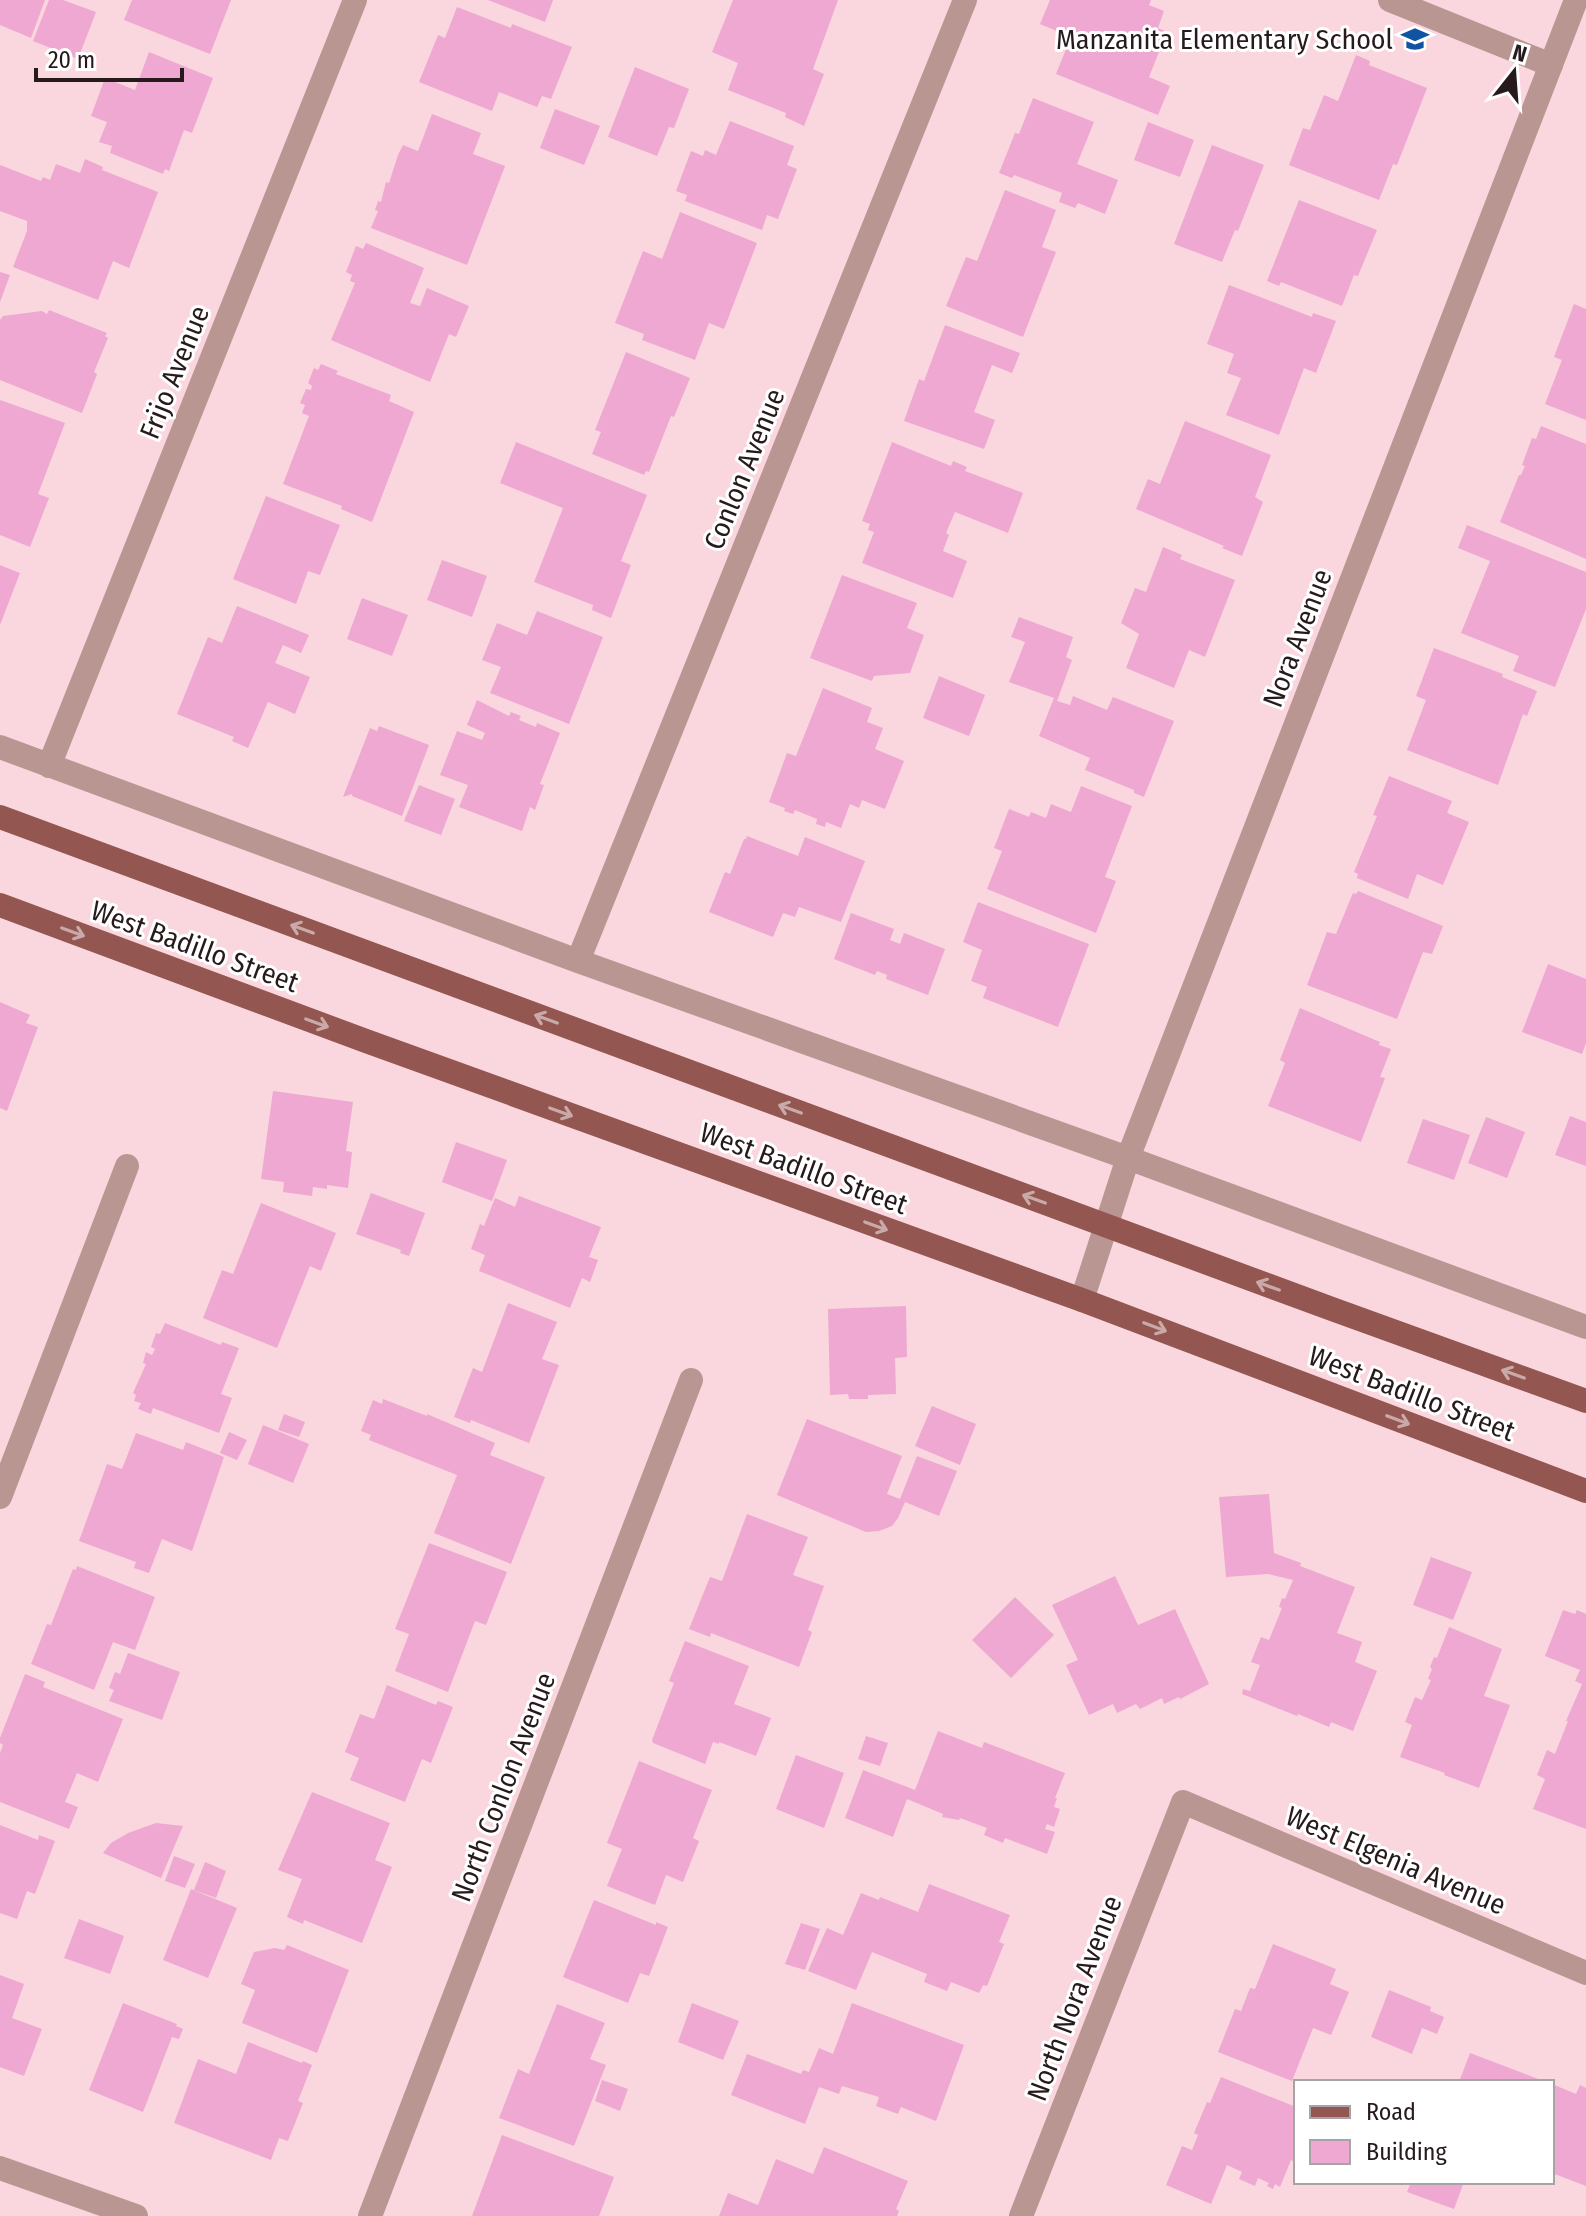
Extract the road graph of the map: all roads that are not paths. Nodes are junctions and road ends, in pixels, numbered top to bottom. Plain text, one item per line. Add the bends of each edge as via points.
1 (355, 0) edge
2 (965, 0) edge
3 (1390, 0) edge
4 (1576, 0) edge
5 (1551, 65) junction
6 (0, 747) edge
7 (49, 766) junction
8 (0, 817) edge
9 (0, 905) edge
10 (578, 961) junction
11 (1128, 1158) junction
12 (127, 1166) dead end
13 (1107, 1226) junction
14 (1082, 1300) junction
15 (1586, 1327) edge
16 (691, 1380) dead end
17 (1586, 1401) edge
18 (1586, 1491) edge
19 (0, 1497) edge
20 (1183, 1802) joint
21 (1586, 1973) edge
22 (0, 2168) edge
23 (136, 2216) edge
24 (370, 2216) edge
25 (1021, 2216) edge

1 - 7 street, Frijo Avenue
2 - 10 street, Conlon Avenue
3 - 5 street
4 - 5 street, Nora Avenue
5 - 11 street, Nora Avenue
6 - 7 street
7 - 10 street
13 -> 8 main road, West Badillo Street
9 -> 14 main road, West Badillo Street
10 - 11 street
11 - 13 street, Nora Avenue
11 - 15 street
12 - 19 street
13 - 14 street, Nora Avenue
17 -> 13 main road, West Badillo Street
14 -> 18 main road, West Badillo Street
16 - 24 street, North Conlon Avenue
20 - 21 street, West Elgenia Avenue
20 - 25 street, North Nora Avenue
22 - 23 street

